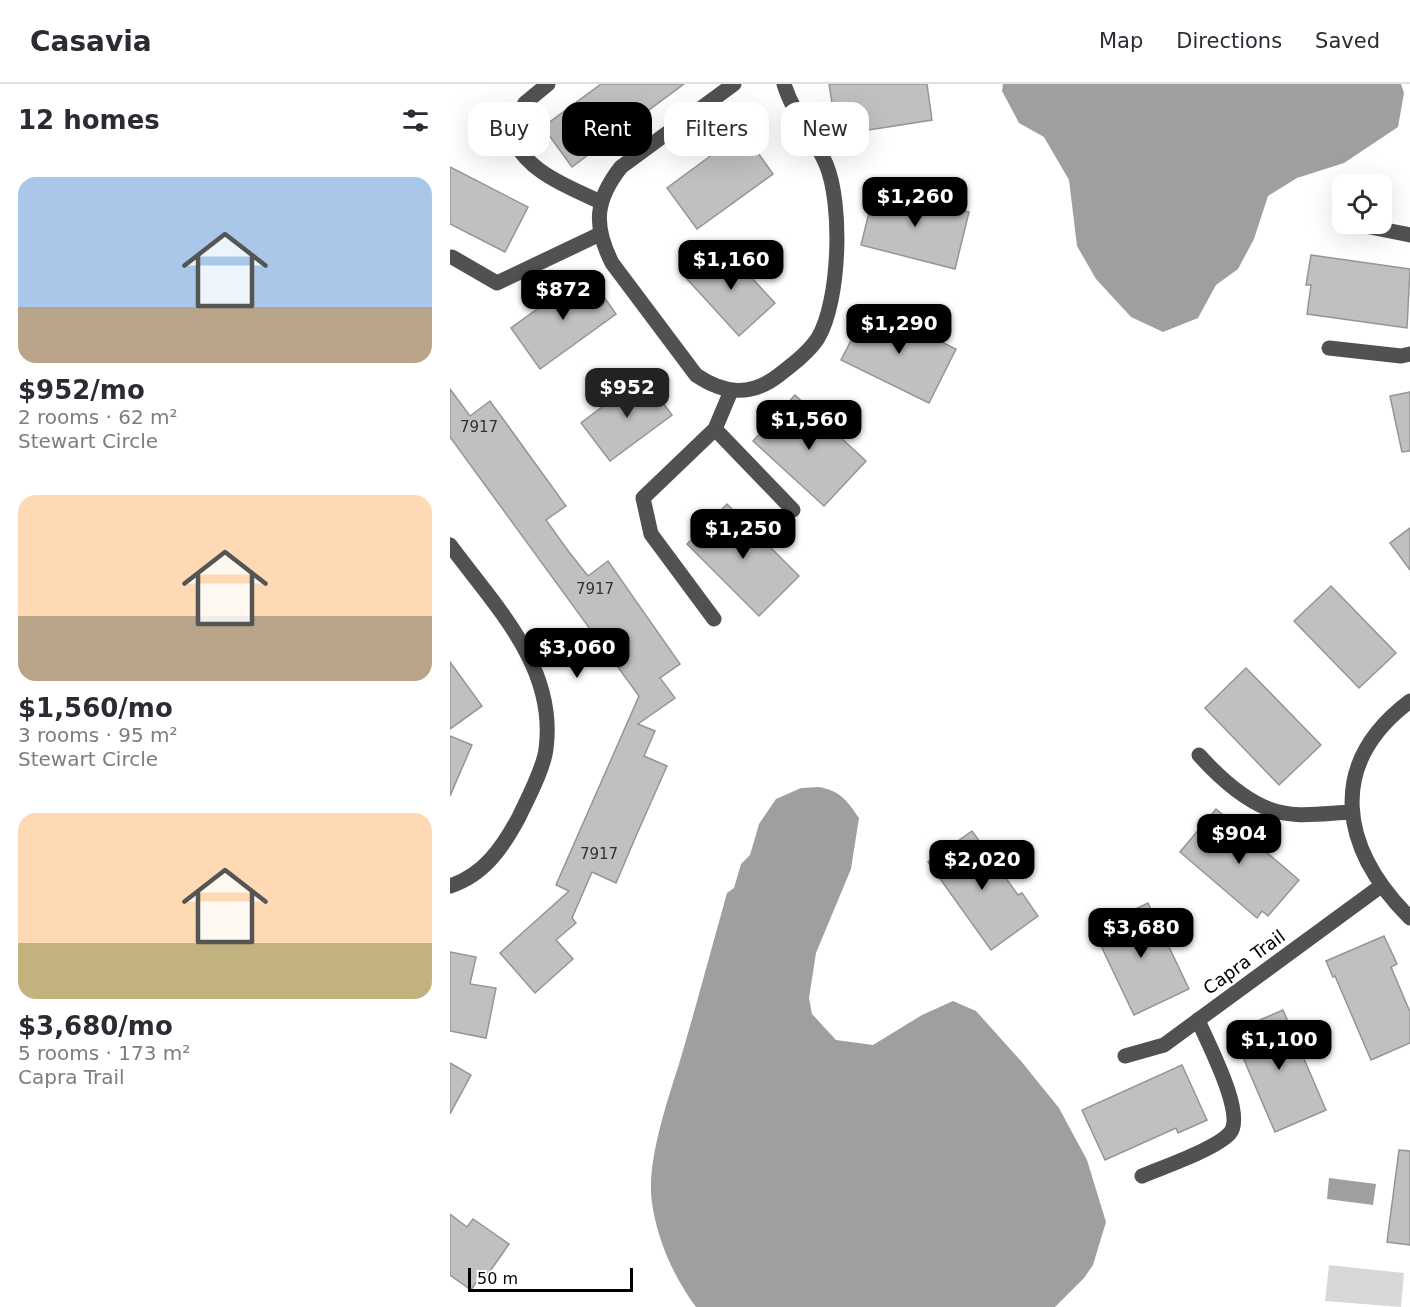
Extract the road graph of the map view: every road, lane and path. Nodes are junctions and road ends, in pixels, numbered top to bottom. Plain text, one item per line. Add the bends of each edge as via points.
1 (548, 84) edge
2 (734, 84) edge
3 (784, 84) edge
4 (601, 202) junction
5 (1392, 231) edge
6 (600, 234) junction
7 (1410, 235) edge
8 (453, 257) dead end
9 (1329, 348) dead end
10 (1410, 354) edge
11 (730, 392) junction
12 (715, 429) junction
13 (793, 510) dead end
14 (450, 544) edge
15 (714, 618) dead end
16 (1410, 701) edge
17 (1199, 755) dead end
18 (1352, 812) junction
19 (450, 886) edge
20 (1381, 886) junction
21 (1410, 918) edge
22 (1198, 1020) junction
23 (1125, 1056) dead end
24 (1142, 1176) dead end

1 - 4 street via 525,103 510,130 516,148 548,177
2 - 4 street via 621,166 608,183
3 - 11 street via 826,164 833,186 837,208 834,287 827,319 804,355 761,387
4 - 6 street
5 - 7 street
6 - 8 street via 497,283
6 - 11 street via 612,263 696,375 713,387
9 - 10 street
11 - 12 street
12 - 13 street
12 - 15 street via 643,498 651,534
14 - 19 street via 534,663 545,703 546,750 523,808 500,850 478,872
16 - 18 street via 1390,716 1368,744 1359,762 1350,802
17 - 18 street via 1244,794 1269,809 1301,814
18 - 20 street via 1366,861
20 - 21 street
20 - 22 street, Capra Trail
22 - 23 street, Capra Trail via 1164,1045
22 - 24 street via 1232,1101 1235,1118 1231,1132 1218,1143

